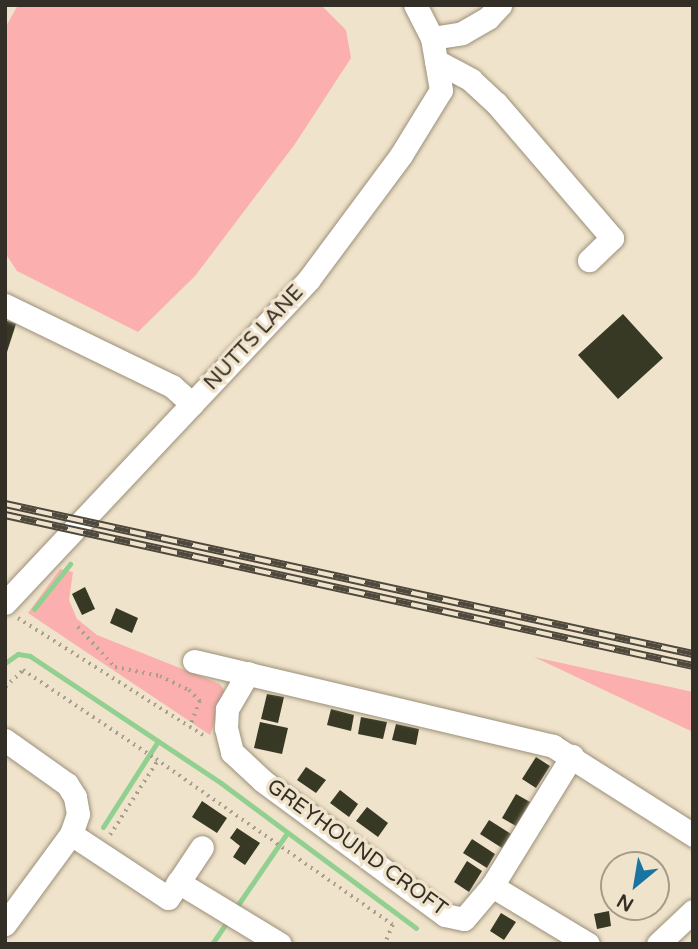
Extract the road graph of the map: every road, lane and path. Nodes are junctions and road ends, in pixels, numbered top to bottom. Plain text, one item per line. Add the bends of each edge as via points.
1 (415, 5) edge
2 (500, 5) edge
3 (432, 37) junction
4 (436, 61) junction
5 (589, 260) dead end
6 (5, 305) edge
7 (192, 404) junction
8 (11, 610) edge
9 (78, 627) dead end
10 (194, 661) dead end
11 (248, 673) junction
12 (5, 687) edge
13 (190, 727) junction
14 (5, 740) edge
15 (232, 752) junction
16 (572, 756) junction
17 (157, 760) junction
18 (71, 834) junction
19 (693, 835) edge
20 (202, 847) dead end
21 (99, 853) junction
22 (492, 886) junction
23 (173, 890) junction
24 (693, 911) edge
25 (5, 924) edge
26 (280, 944) edge
27 (385, 944) edge
28 (588, 944) edge
29 (658, 944) edge

1 - 3 street, NUTTS LANE
2 - 3 street via 462,33
3 - 4 street, NUTTS LANE
4 - 5 street via 471,80 496,103 612,238
4 - 7 street, NUTTS LANE via 441,90 401,155 309,279
6 - 7 street via 172,386
7 - 8 street, NUTTS LANE
8 - 13 path
9 - 13 path via 115,667 160,676 189,690 200,701
10 - 11 street
11 - 15 street via 228,709 226,729
11 - 16 street via 553,746
12 - 17 path via 23,670
13 - 15 path
14 - 18 street via 67,784 78,814
15 - 22 street, GREYHOUND CROFT via 283,797 445,915 464,919
16 - 19 street
16 - 22 street
17 - 21 path
17 - 27 path via 393,925
18 - 21 street
18 - 25 street
20 - 23 street
21 - 23 street
22 - 28 street
23 - 26 street
24 - 29 street

